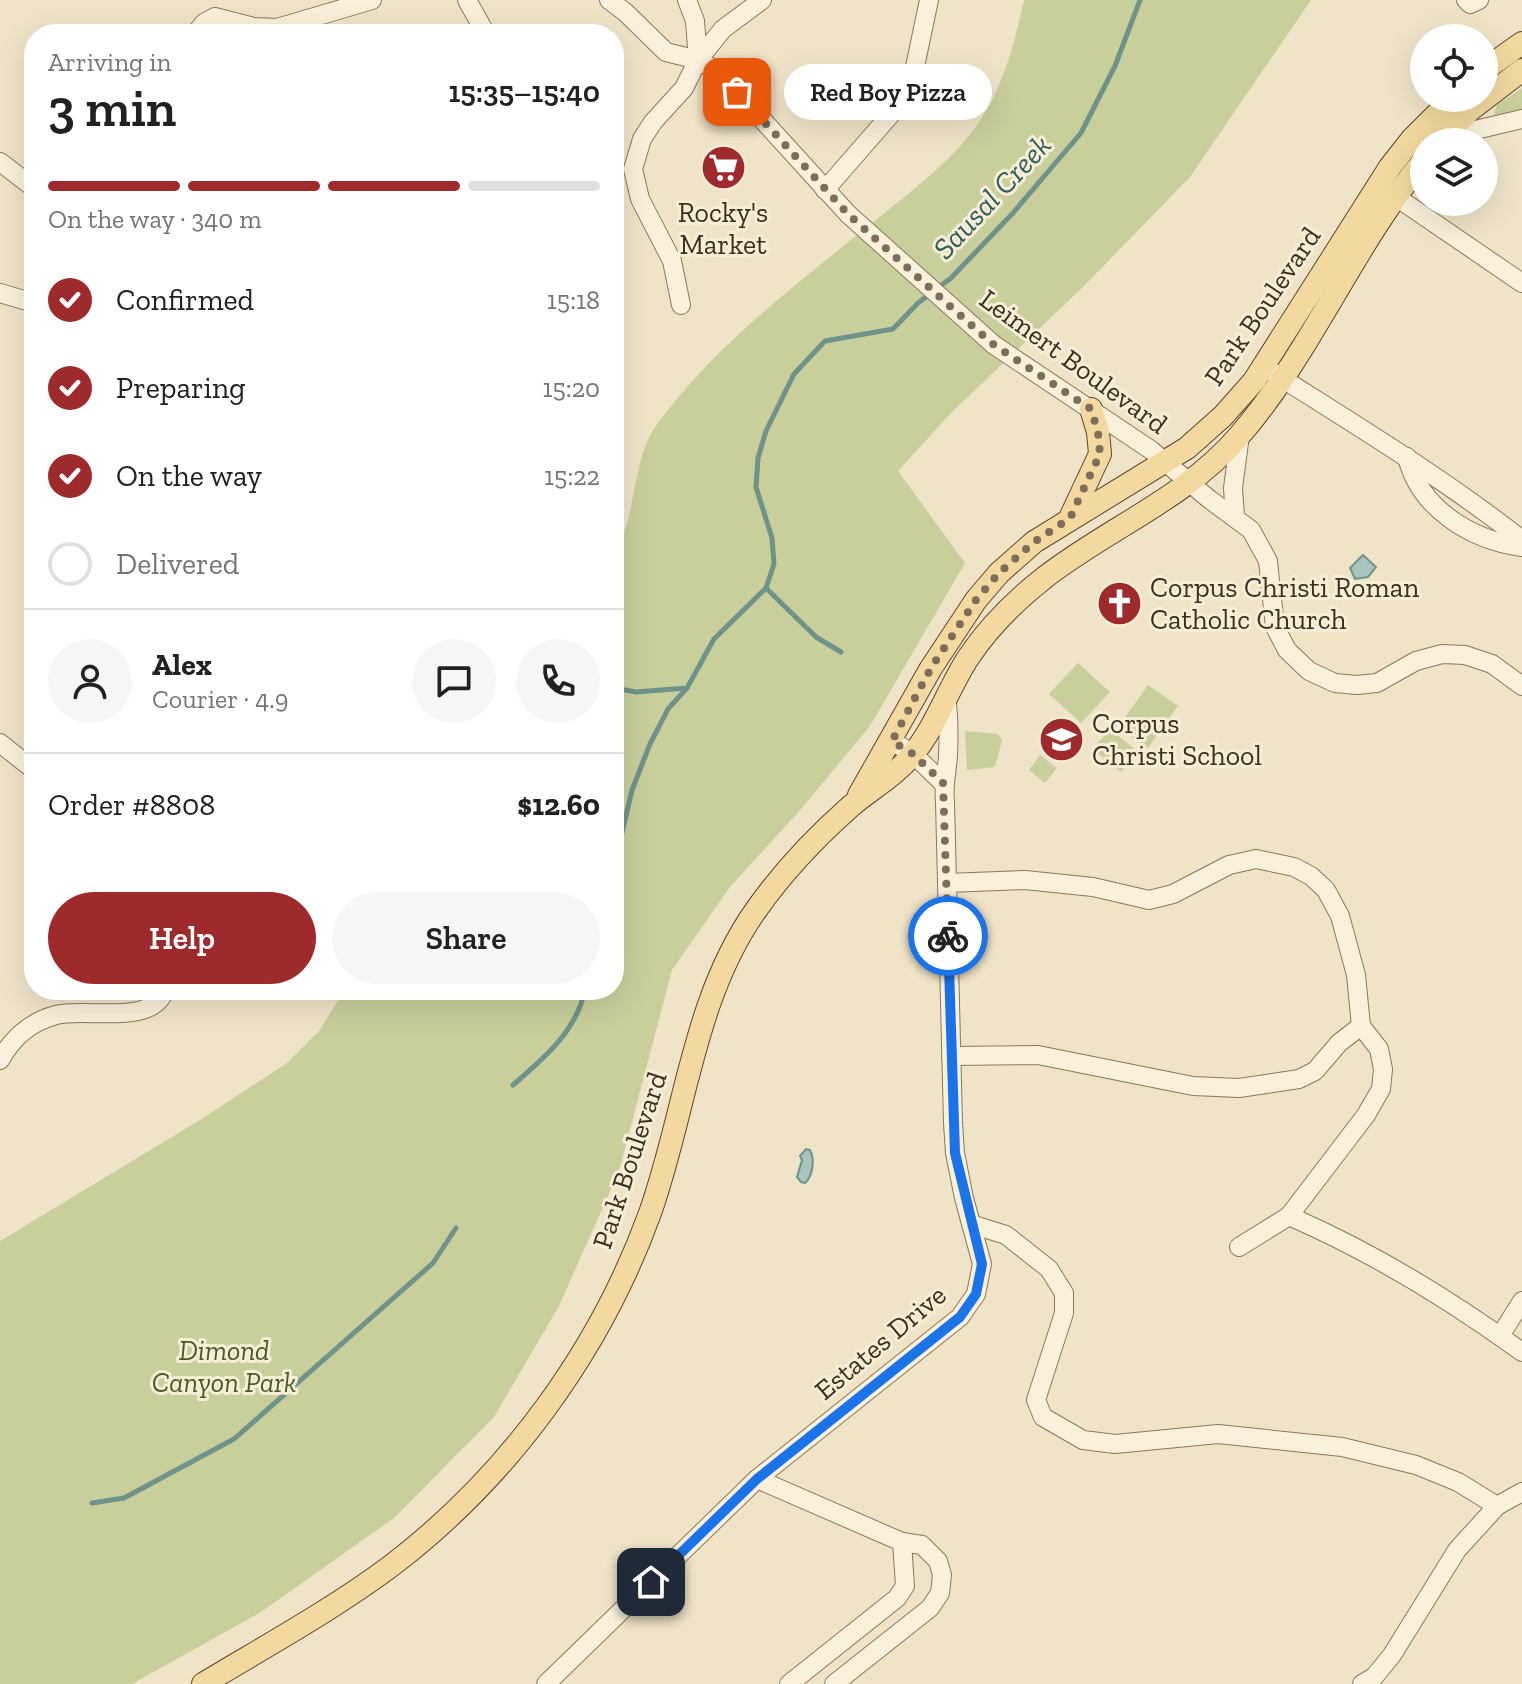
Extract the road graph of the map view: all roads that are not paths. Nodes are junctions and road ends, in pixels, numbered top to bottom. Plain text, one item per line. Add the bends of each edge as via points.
1 (372, 0) edge
2 (467, 0) edge
3 (609, 0) edge
4 (687, 0) edge
5 (762, 0) edge
6 (929, 0) edge
7 (1466, 0) edge
8 (1479, 0) edge
9 (212, 9) edge
10 (247, 24) edge
11 (291, 24) edge
12 (480, 24) edge
13 (1522, 43) edge
14 (698, 60) junction
15 (1498, 60) edge
16 (1522, 70) edge
17 (1439, 112) edge
18 (1522, 119) edge
19 (1453, 128) edge
20 (1484, 128) edge
21 (0, 162) edge
22 (1410, 171) edge
23 (24, 180) edge
24 (825, 190) junction
25 (1387, 190) junction
26 (1522, 283) edge
27 (0, 293) edge
28 (24, 300) edge
29 (681, 305) dead end
30 (1272, 372) junction
31 (1091, 409) junction
32 (1240, 435) junction
33 (1407, 457) junction
34 (1165, 461) junction
35 (1190, 482) junction
36 (1235, 517) junction
37 (1070, 518) junction
38 (1522, 540) edge
39 (1522, 547) edge
40 (1522, 686) edge
41 (946, 696) junction
42 (892, 741) junction
43 (0, 743) edge
44 (913, 754) junction
45 (24, 762) edge
46 (943, 783) junction
47 (852, 806) junction
48 (947, 883) junction
49 (159, 1000) edge
50 (1361, 1026) junction
51 (951, 1056) junction
52 (0, 1060) edge
53 (1289, 1216) junction
54 (971, 1224) junction
55 (1239, 1247) dead end
56 (1522, 1301) edge
57 (1500, 1336) junction
58 (1522, 1352) edge
59 (757, 1479) junction
60 (1522, 1492) edge
61 (1497, 1506) junction
62 (902, 1542) junction
63 (550, 1682) edge
64 (203, 1684) edge
65 (789, 1684) edge
66 (834, 1684) edge
67 (1362, 1684) edge

1 - 11 street
2 - 12 street
3 - 14 street, Leimert Boulevard via 666,52
4 - 14 street via 695,21
5 - 14 street via 723,29
6 - 24 street via 905,98
7 - 8 street
9 - 10 street
13 - 15 main road
14 - 24 street, Leimert Boulevard via 719,72
14 - 29 street via 684,88 642,139 633,169 640,199 672,261
16 - 19 main road
17 - 25 main road, Park Boulevard via 1412,139
18 - 20 street
21 - 23 street
22 - 25 main road, Park Boulevard
24 - 31 street, Leimert Boulevard via 994,345
25 - 26 street
25 - 30 main road, Park Boulevard
27 - 28 street
30 - 32 main road, Park Boulevard
30 - 33 street
30 - 34 main road, Park Boulevard via 1187,448
31 - 34 street, Leimert Boulevard
31 - 37 main road via 1100,454
32 - 35 main road, Park Boulevard
32 - 36 street
33 - 38 street
33 - 39 street via 1413,480 1451,520 1475,535
34 - 35 street, Leimert Boulevard
34 - 37 main road, Park Boulevard
35 - 36 street, Leimert Boulevard
35 - 41 main road, Park Boulevard via 1044,578 995,623
36 - 40 street, Leimert Boulevard via 1262,546 1275,627 1287,650 1309,671 1335,683 1377,683 1416,661 1465,655 1492,664
37 - 42 main road, Park Boulevard via 1034,542 976,600
41 - 44 main road, Park Boulevard
41 - 46 street, Estates Drive via 948,761
42 - 44 street
42 - 47 main road, Park Boulevard
43 - 45 street
44 - 46 street
44 - 47 main road, Park Boulevard
46 - 48 street, Estates Drive
47 - 64 main road, Park Boulevard via 776,884 737,940 708,1004 649,1216 608,1309 534,1422 466,1499 390,1567
48 - 50 street via 1025,880 1149,900 1173,894 1229,865 1256,859 1294,867 1326,890 1340,916 1356,975
48 - 51 street, Estates Drive
49 - 52 street via 149,1009 130,1013 59,1014 40,1020 10,1042
50 - 51 street via 1315,1071 1299,1079 1239,1088 1193,1086 1038,1055
50 - 53 street via 1379,1049 1381,1089
51 - 54 street, Estates Drive via 955,1153
53 - 55 street
53 - 57 street via 1396,1269
54 - 59 street, Estates Drive via 982,1264 976,1294 960,1317
54 - 61 street via 1006,1235 1049,1269 1064,1293 1064,1313 1036,1400 1043,1417 1060,1429 1083,1440 1115,1444 1218,1434 1342,1447 1416,1465
56 - 57 street
57 - 58 street
59 - 62 street
59 - 63 street, Estates Drive
60 - 61 street
61 - 67 street via 1457,1550 1392,1655
62 - 65 street via 905,1586 897,1598
62 - 66 street via 922,1545 938,1561 940,1593 930,1608

